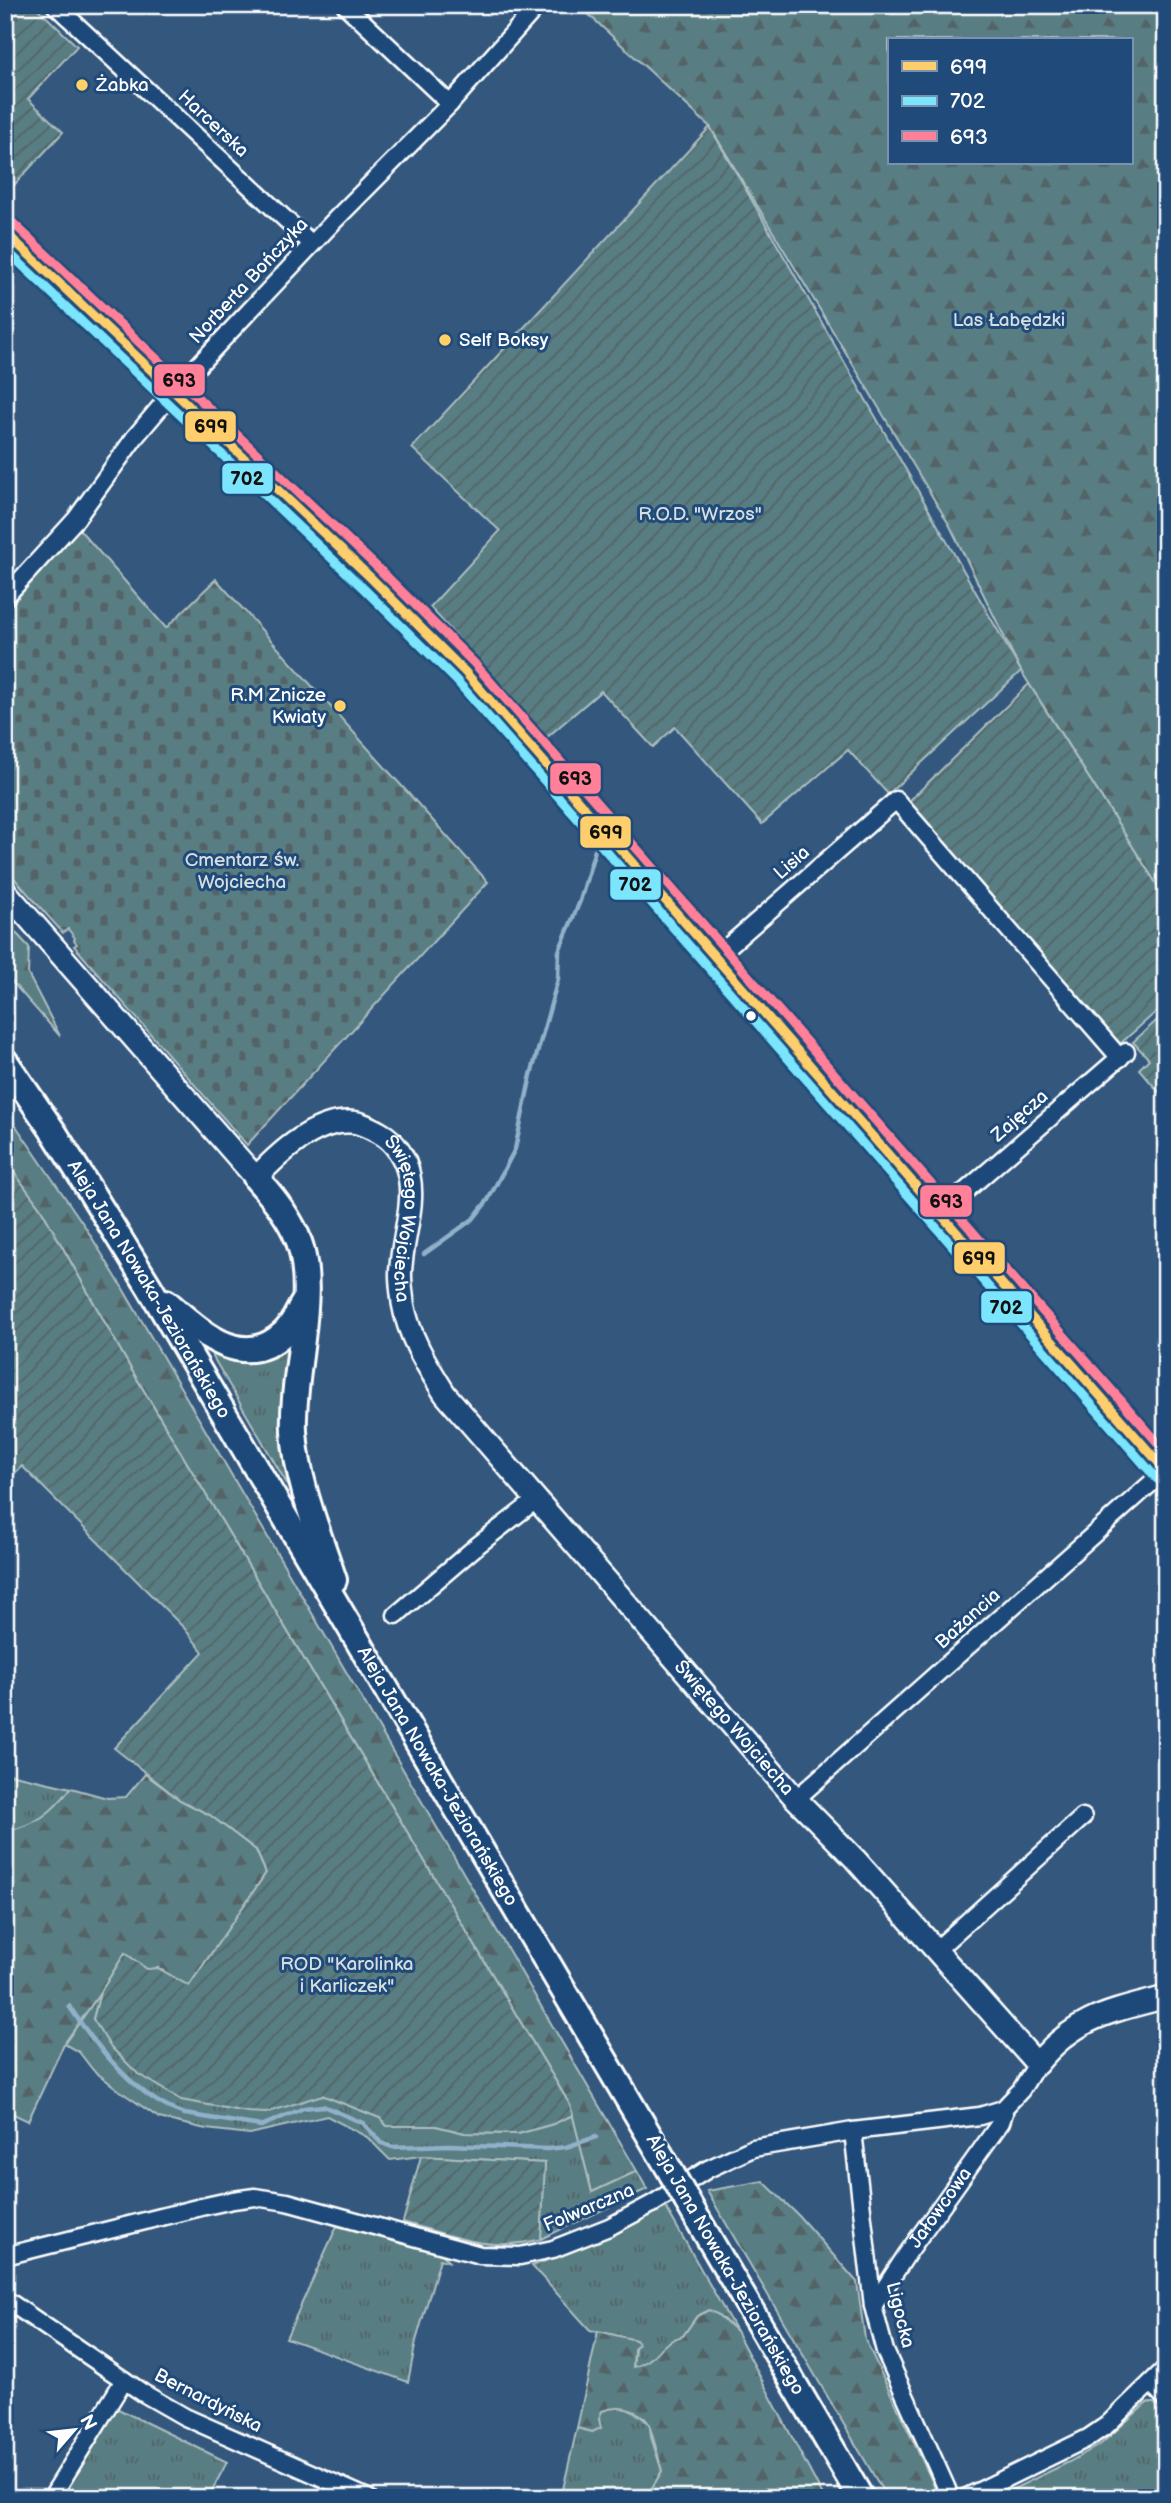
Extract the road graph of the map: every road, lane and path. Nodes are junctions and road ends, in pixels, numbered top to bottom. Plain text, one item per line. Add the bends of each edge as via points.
1 (55, 5) edge
2 (345, 5) edge
3 (538, 5) edge
4 (450, 104) junction
5 (5, 232) edge
6 (312, 244) junction
7 (173, 392) junction
8 (5, 597) edge
9 (5, 891) edge
10 (716, 957) junction
11 (1124, 1054) joint
12 (5, 1061) edge
13 (256, 1178) junction
14 (940, 1213) junction
15 (150, 1288) junction
16 (304, 1301) junction
17 (1166, 1470) edge
18 (536, 1500) junction
19 (396, 1615) dead end
20 (349, 1624) junction
21 (796, 1799) junction
22 (1083, 1816) dead end
23 (934, 1951) junction
24 (1166, 1997) edge
25 (1037, 2064) junction
26 (1003, 2109) junction
27 (853, 2131) junction
28 (5, 2256) edge
29 (5, 2299) edge
30 (873, 2306) junction
31 (1166, 2368) edge
32 (124, 2380) junction
33 (1151, 2383) junction
34 (1166, 2399) edge
35 (51, 2498) edge
36 (368, 2498) edge
37 (861, 2498) edge
38 (951, 2498) edge
39 (965, 2498) edge

1 - 6 street, Harcerska
2 - 4 street
3 - 4 street, Norberta Bończyka
4 - 6 street, Norberta Bończyka
5 - 7 street
6 - 7 street, Norberta Bończyka
7 - 8 street, Norberta Bończyka via 76,519
7 - 10 street via 465,672
9 - 13 street
10 - 11 street, Lisia via 896,800
10 - 14 street
11 - 14 street, Zajęcza
12 - 15 main road, Aleja Jana Nowaka-Jeziorańskiego
13 - 16 main road via 295,1231 305,1266
13 - 18 street, Świętego Wojciecha via 311,1133 332,1124 351,1121 386,1136 409,1173 411,1195 400,1268 414,1342 445,1394
14 - 17 street
15 - 16 main road via 204,1334 228,1347 270,1343 286,1332
15 - 20 main road, Aleja Jana Nowaka-Jeziorańskiego
16 - 20 main road via 293,1403 300,1471
17 - 21 street, Bażancia
18 - 19 street
18 - 21 street, Świętego Wojciecha
20 - 37 main road, Aleja Jana Nowaka-Jeziorańskiego, bridge
21 - 23 street, Świętego Wojciecha
22 - 23 street
23 - 25 street, Świętego Wojciecha
24 - 25 street via 1085,2022 1054,2043
25 - 26 street
26 - 27 street, Folwarczna via 980,2116
26 - 30 street, Jałowcowa via 1001,2122
27 - 28 street, Folwarczna via 753,2148 610,2227 520,2256 480,2255 307,2206 255,2197
27 - 30 street, Ligocka
29 - 32 street, Bernardyńska
30 - 38 street, Ligocka via 885,2351
31 - 33 street
32 - 35 street
32 - 36 street, Bernardyńska via 185,2417
33 - 34 street
33 - 39 street via 1088,2438

